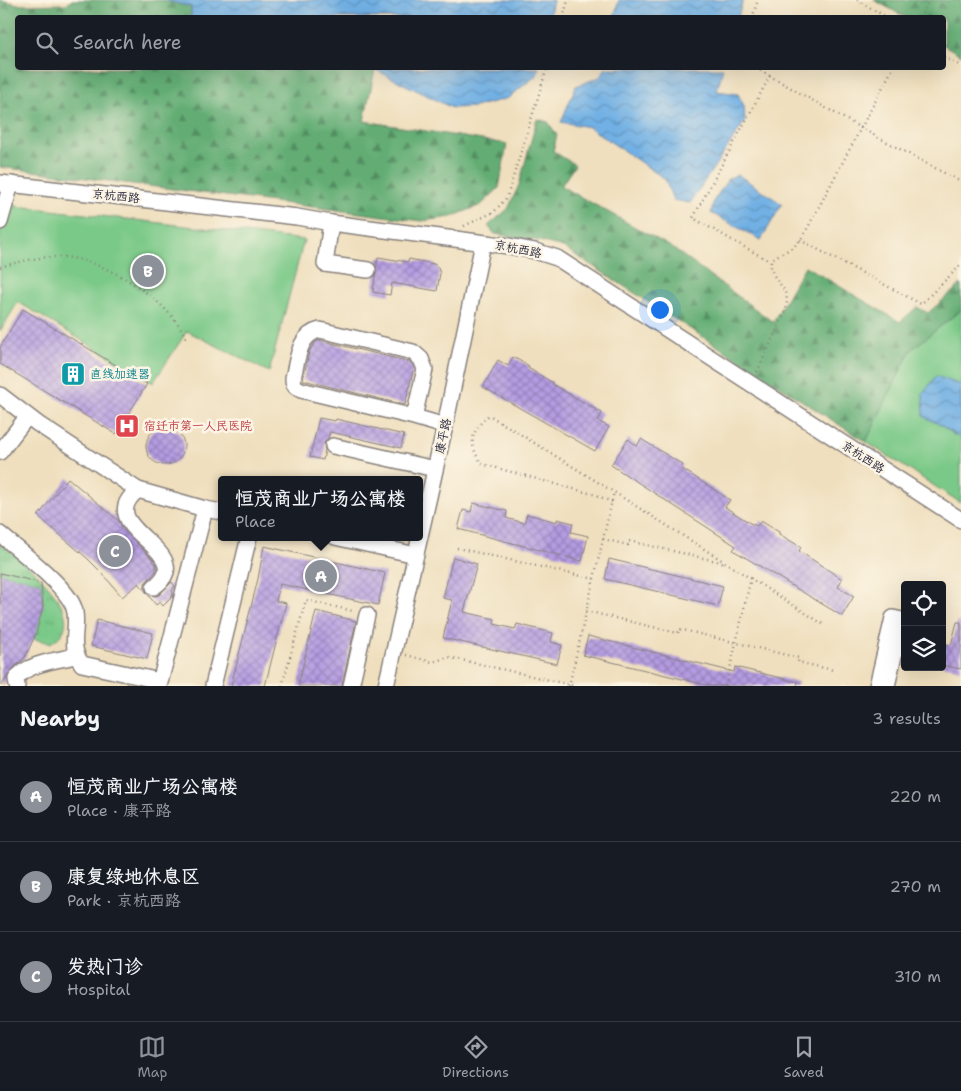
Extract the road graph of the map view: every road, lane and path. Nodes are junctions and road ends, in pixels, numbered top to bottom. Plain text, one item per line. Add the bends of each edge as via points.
1 (568, 0) edge
2 (758, 0) edge
3 (857, 0) edge
4 (930, 0) edge
5 (564, 15) edge
6 (753, 15) edge
7 (883, 15) edge
8 (922, 15) edge
9 (946, 57) edge
10 (961, 66) edge
11 (546, 70) edge
12 (760, 70) edge
13 (892, 70) edge
14 (770, 76) junction
15 (861, 128) junction
16 (961, 182) edge
17 (6, 184) edge
18 (0, 222) edge
19 (331, 223) junction
20 (443, 238) junction
21 (800, 240) junction
22 (483, 243) junction
23 (771, 262) junction
24 (961, 265) edge
25 (0, 268) edge
26 (368, 270) dead end
27 (187, 340) dead end
28 (751, 384) junction
29 (0, 395) edge
30 (27, 417) junction
31 (414, 417) junction
32 (445, 426) junction
33 (333, 446) dead end
34 (0, 452) edge
35 (435, 469) junction
36 (138, 490) junction
37 (614, 492) junction
38 (612, 502) junction
39 (205, 509) junction
40 (218, 511) edge
41 (961, 520) edge
42 (423, 523) edge
43 (0, 534) edge
44 (603, 539) junction
45 (248, 541) edge
46 (353, 541) edge
47 (419, 541) edge
48 (457, 548) dead end
49 (416, 555) junction
50 (728, 563) junction
51 (751, 578) junction
52 (594, 579) junction
53 (154, 587) dead end
54 (586, 611) junction
55 (368, 615) joint
56 (826, 626) dead end
57 (736, 642) junction
58 (394, 652) junction
59 (76, 656) junction
60 (833, 670) dead end
61 (159, 684) edge
62 (569, 685) edge
63 (17, 686) edge
64 (213, 686) edge
65 (282, 686) edge
66 (351, 686) edge
67 (386, 686) edge
68 (575, 686) edge
69 (726, 686) edge
70 (877, 686) edge
71 (886, 686) edge

1 - 5 path
2 - 6 path
3 - 7 path
4 - 8 path
9 - 10 path
11 - 20 path via 507,197 494,212
12 - 14 path
13 - 15 path
14 - 15 path
14 - 23 path via 693,218
15 - 16 path
15 - 21 path
17 - 18 street
17 - 19 street, 京杭西路 via 297,216
19 - 20 street, 京杭西路
19 - 26 street via 325,264
20 - 22 street, 京杭西路
21 - 23 path
21 - 24 path via 921,304
22 - 28 street, 京杭西路 via 557,258
22 - 32 street, 康平路
23 - 28 path via 771,270 788,299 786,310
25 - 27 path via 38,257 66,258 102,267 150,296 179,324
28 - 41 street, 京杭西路
29 - 30 street
30 - 34 street
30 - 36 street
31 - 31 street via 425,369 413,352 320,330 308,334 301,344 293,378 296,387
31 - 32 street
32 - 35 street, 康平路
33 - 35 street
35 - 42 street, 康平路
36 - 39 street
36 - 53 street via 129,497 126,516 166,562 165,576
37 - 38 path
37 - 38 path via 489,415 474,431 473,448 482,464
37 - 50 path
38 - 44 path
39 - 40 street
39 - 61 street
43 - 59 street via 69,598 74,609
44 - 50 path via 628,545 630,541
44 - 52 path
45 - 64 street
46 - 49 street
47 - 49 street, 康平路
48 - 52 path
49 - 58 street, 康平路
50 - 51 path
51 - 56 path
51 - 57 path
52 - 54 path
54 - 57 path via 678,633 679,629
54 - 62 path
55 - 65 path via 306,600
55 - 66 street
57 - 60 path
57 - 69 path
58 - 62 path via 432,662 449,657
58 - 67 street, 康平路
59 - 61 street via 82,664
59 - 63 street via 27,668 16,679
62 - 68 path
70 - 71 street via 893,618 902,620

